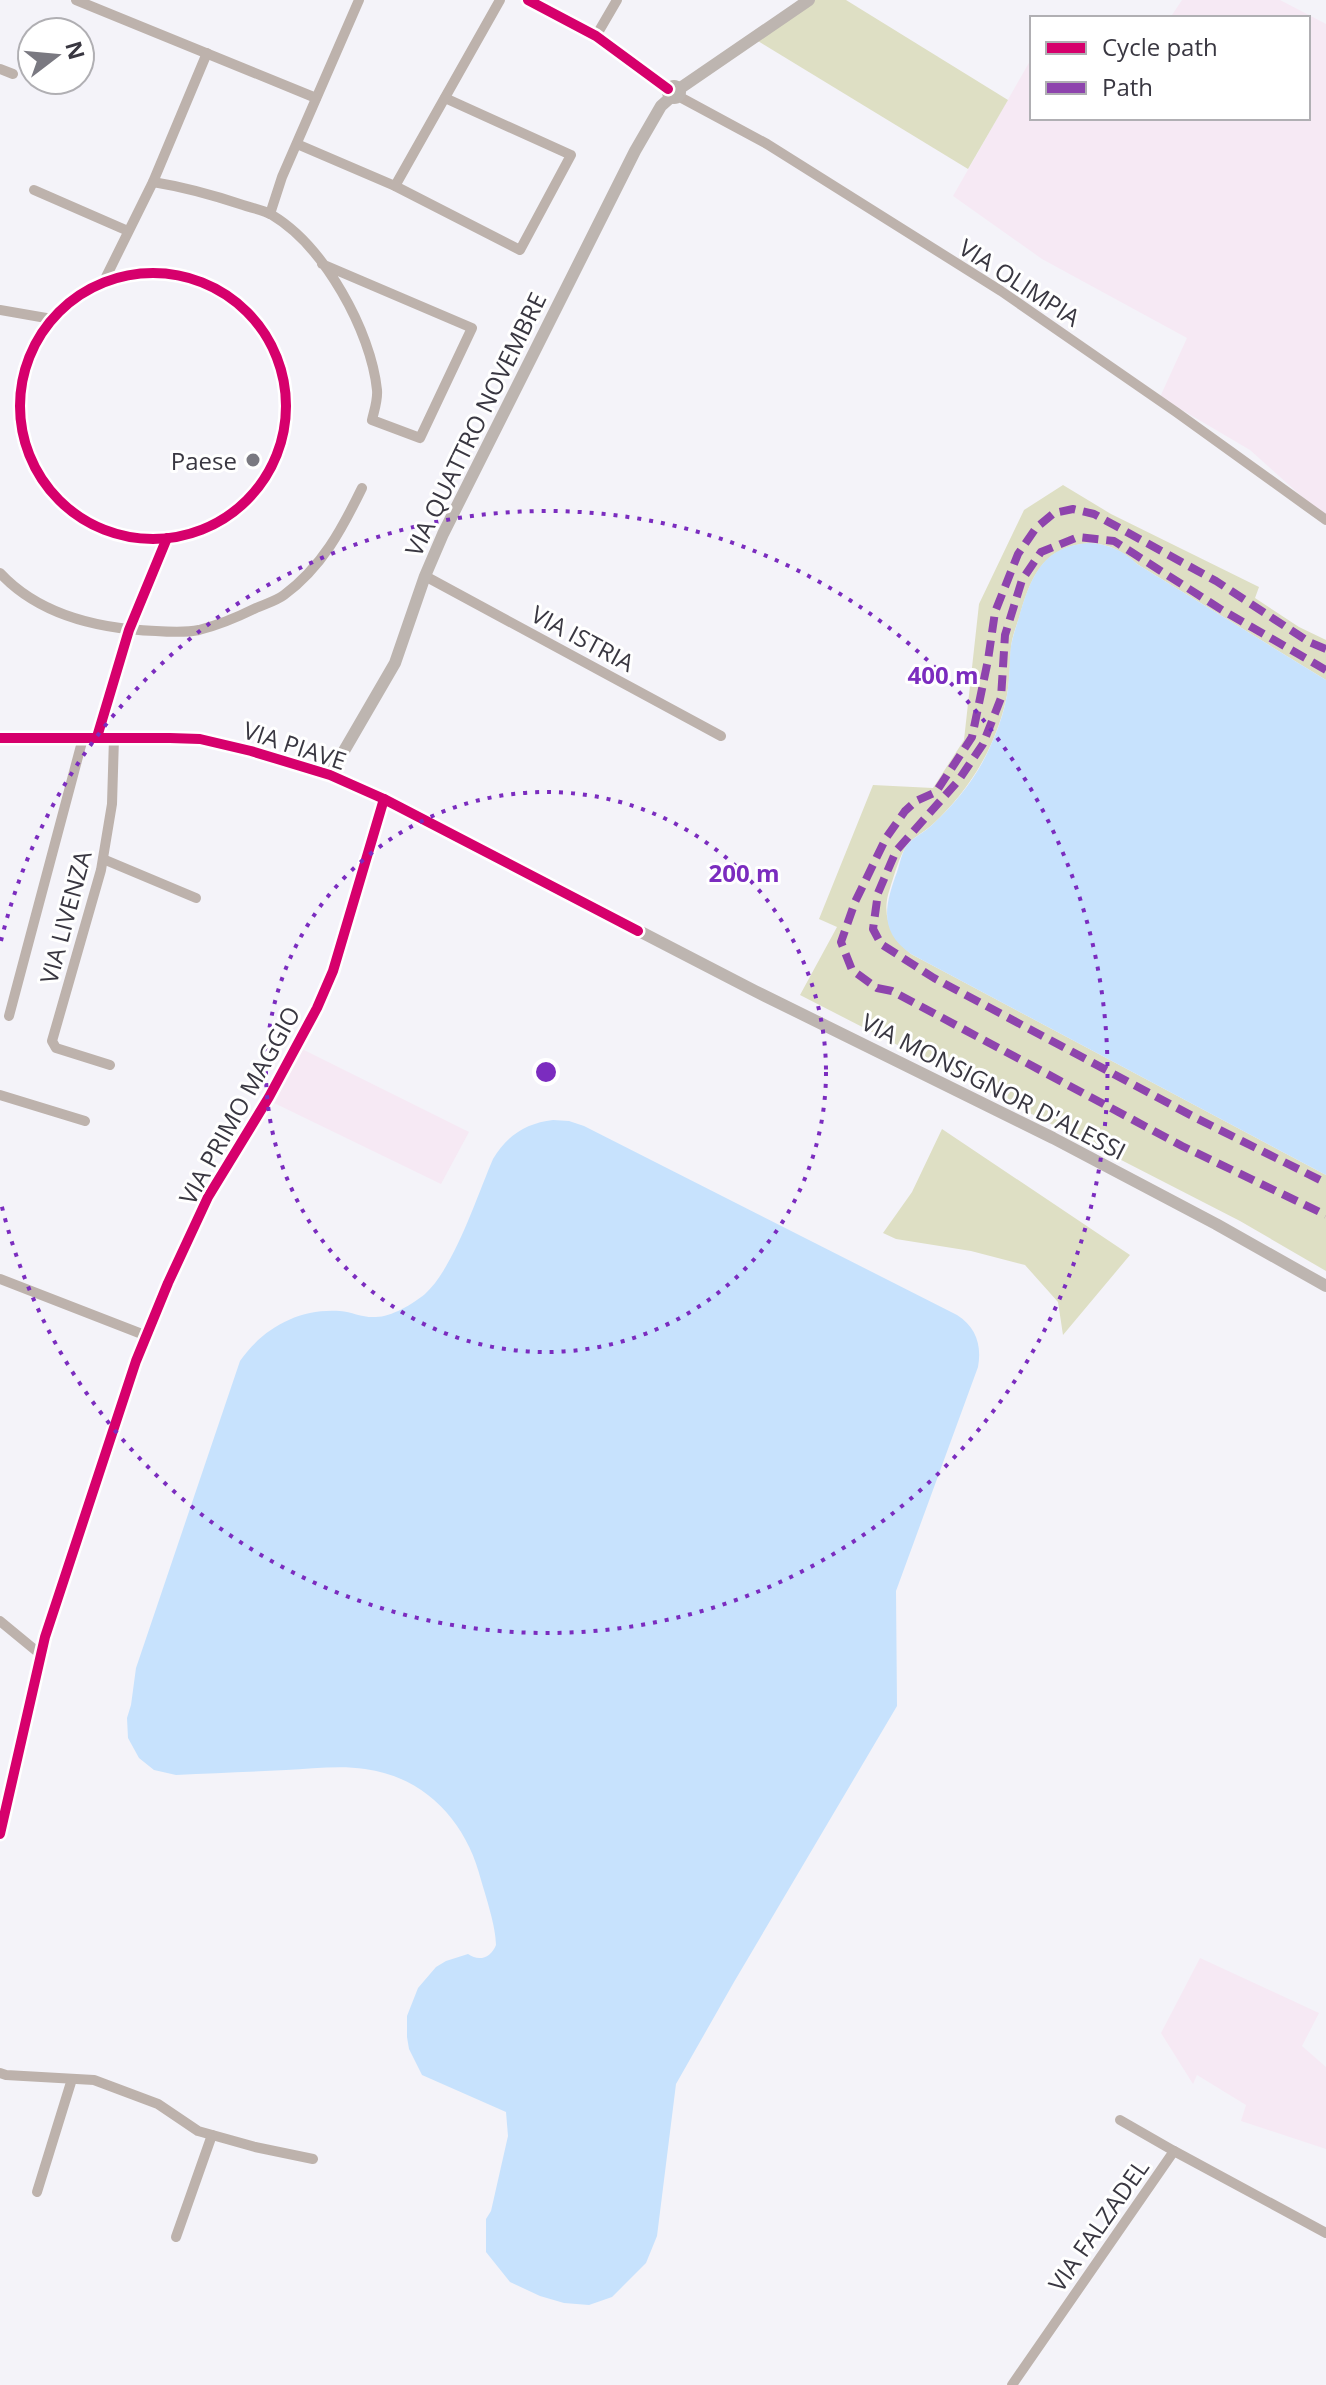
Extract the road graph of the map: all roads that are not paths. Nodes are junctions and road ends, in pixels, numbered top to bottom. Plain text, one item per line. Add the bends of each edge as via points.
1 (76, 0) edge
2 (359, 0) edge
3 (500, 0) edge
4 (528, 0) edge
5 (617, 0) edge
6 (809, 0) edge
7 (96, 4) edge
8 (596, 36) junction
9 (207, 53) junction
10 (0, 69) edge
11 (13, 74) dead end
12 (674, 93) junction
13 (316, 98) junction
14 (445, 98) junction
15 (297, 144) junction
16 (153, 182) junction
17 (395, 186) junction
18 (34, 190) dead end
19 (270, 214) junction
20 (128, 231) junction
21 (322, 264) junction
22 (104, 281) junction
23 (0, 310) edge
24 (52, 319) junction
25 (362, 488) dead end
26 (1326, 520) edge
27 (167, 538) junction
28 (0, 573) edge
29 (425, 576) junction
30 (129, 630) junction
31 (721, 736) dead end
32 (0, 738) edge
33 (90, 738) junction
34 (114, 738) junction
35 (330, 775) junction
36 (384, 799) junction
37 (103, 859) junction
38 (196, 898) dead end
39 (638, 931) joint
40 (9, 1016) dead end
41 (110, 1065) dead end
42 (0, 1095) edge
43 (85, 1121) dead end
44 (0, 1279) edge
45 (1326, 1286) edge
46 (147, 1336) junction
47 (0, 1621) edge
48 (40, 1654) junction
49 (0, 1834) edge
50 (0, 2073) edge
51 (72, 2079) junction
52 (1120, 2120) dead end
53 (212, 2135) junction
54 (1174, 2151) junction
55 (313, 2159) dead end
56 (37, 2192) dead end
57 (1326, 2233) edge
58 (176, 2237) dead end
59 (1012, 2385) edge

1 - 7 street
2 - 13 street
3 - 14 street
4 - 8 street, VIA OLIMPIA
5 - 8 street
6 - 12 main road, VIA QUATTRO NOVEMBRE
7 - 9 street
8 - 12 street, VIA OLIMPIA
9 - 13 street
9 - 16 street
10 - 11 street
12 - 26 street, VIA OLIMPIA via 767,144 1001,291
12 - 29 main road, VIA QUATTRO NOVEMBRE via 635,151
13 - 15 street
14 - 17 street
14 - 17 street via 571,155 520,250
15 - 17 street
15 - 19 street
16 - 19 street
16 - 20 street
18 - 20 street
19 - 21 street via 312,248
20 - 22 street
21 - 21 street via 353,311 370,353 378,393 372,420 420,438 472,328
22 - 24 street via 67,303
22 - 27 street via 151,272 197,280 219,290 255,321 269,341 284,386 283,433 265,477 222,519
23 - 24 street
24 - 27 street via 35,342 20,398 21,427 42,480 84,520 110,532
25 - 30 street via 321,560 283,596 198,630
27 - 30 street
28 - 30 street via 49,609
29 - 31 street, VIA ISTRIA
29 - 35 main road, VIA QUATTRO NOVEMBRE via 395,663
30 - 33 street
32 - 33 main road, VIA PIAVE
33 - 34 main road, VIA PIAVE
33 - 40 street
34 - 35 main road, VIA PIAVE via 200,739
34 - 37 street, VIA LIVENZA
35 - 36 main road, VIA PIAVE
36 - 39 main road, VIA PIAVE
36 - 46 street, VIA PRIMO MAGGIO via 328,984 269,1097 208,1197
37 - 38 street
37 - 41 street, VIA LIVENZA via 52,1041 56,1048
39 - 45 main road, VIA MONSIGNOR D'ALESSI via 1053,1138
42 - 43 street
44 - 46 street
46 - 48 street, VIA PRIMO MAGGIO
47 - 48 street
48 - 49 street, VIA PRIMO MAGGIO
50 - 51 street
51 - 53 street via 94,2080 146,2099
51 - 56 street
52 - 54 street
53 - 55 street
53 - 58 street
54 - 57 street, VIA FALZADEL
54 - 59 street, VIA FALZADEL

